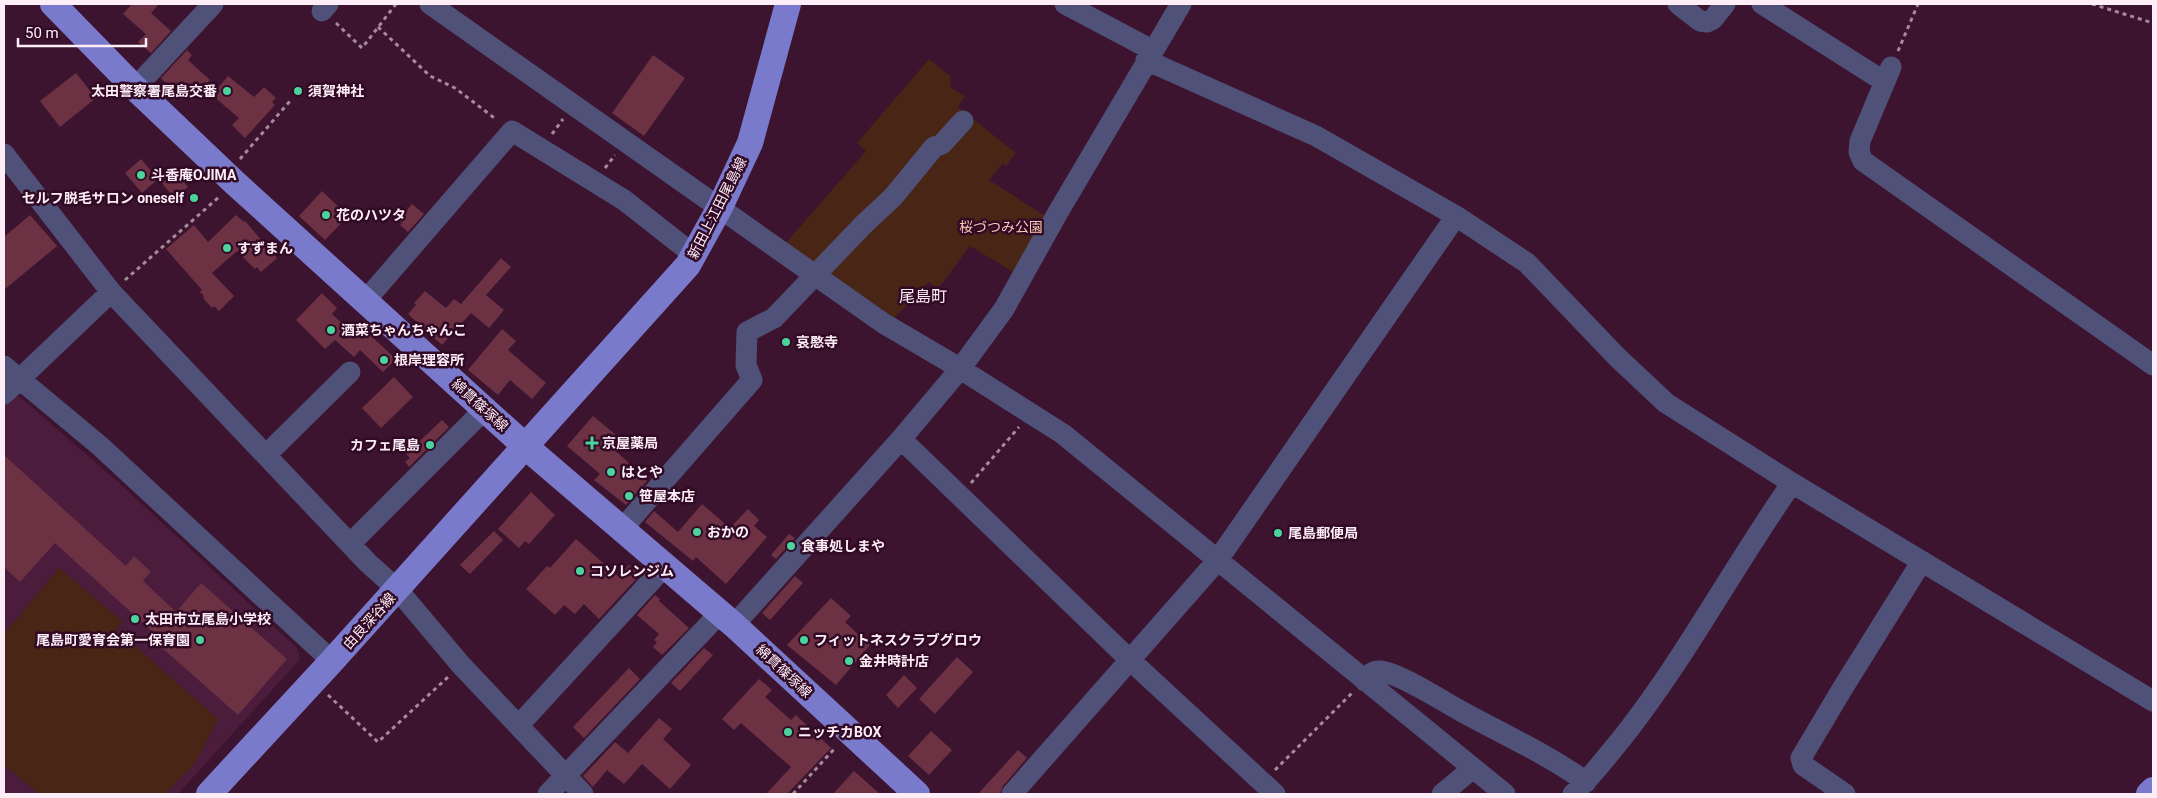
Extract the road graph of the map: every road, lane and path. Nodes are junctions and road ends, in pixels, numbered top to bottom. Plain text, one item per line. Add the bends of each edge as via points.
1 (53, 4) edge
2 (213, 4) edge
3 (396, 4) edge
4 (430, 4) edge
5 (788, 4) edge
6 (1065, 4) edge
7 (1181, 4) edge
8 (1678, 4) edge
9 (1725, 4) edge
10 (1762, 4) edge
11 (1918, 4) edge
12 (2092, 4) edge
13 (325, 7) edge
14 (2153, 23) edge
15 (378, 27) junction
16 (1149, 55) junction
17 (1888, 74) junction
18 (135, 88) junction
19 (290, 101) dead end
20 (573, 104) junction
21 (964, 121) dead end
22 (513, 131) junction
23 (625, 140) junction
24 (542, 150) junction
25 (4, 154) edge
26 (230, 179) junction
27 (594, 182) junction
28 (720, 207) junction
29 (1456, 216) junction
30 (694, 255) junction
31 (816, 275) junction
32 (111, 292) junction
33 (365, 301) junction
34 (2153, 365) edge
35 (960, 369) junction
36 (12, 372) edge
37 (350, 372) dead end
38 (4, 394) edge
39 (485, 409) junction
40 (1031, 413) junction
41 (901, 439) junction
42 (526, 447) junction
43 (266, 455) junction
44 (1792, 483) junction
45 (960, 496) junction
46 (622, 529) junction
47 (350, 544) junction
48 (1217, 561) junction
49 (1922, 561) junction
50 (665, 566) junction
51 (397, 589) junction
52 (727, 619) junction
53 (1130, 660) junction
54 (332, 661) junction
55 (461, 665) junction
56 (1364, 680) junction
57 (314, 681) junction
58 (2153, 701) edge
59 (519, 725) junction
60 (849, 732) junction
61 (1473, 768) junction
62 (567, 776) junction
63 (1580, 788) edge
64 (1263, 790) edge
65 (2153, 790) edge
66 (209, 794) edge
67 (548, 794) edge
68 (583, 794) edge
69 (793, 794) edge
70 (917, 794) edge
71 (1012, 794) edge
72 (1442, 794) edge
73 (1505, 794) edge
74 (1845, 794) edge
75 (2149, 794) edge

1 - 18 main road, 綿貫篠塚線
2 - 18 street
3 - 15 path
4 - 20 street
5 - 28 main road, 新田上江田尾島線 via 750,143
6 - 16 street
7 - 16 street
8 - 9 street via 1700,21 1707,22
10 - 17 street
11 - 17 path
12 - 14 path
13 - 15 path via 362,48
15 - 22 path via 430,76 455,88
16 - 29 street via 1316,136
16 - 35 street via 1004,309
17 - 34 street via 1860,141 1859,152 1863,161
18 - 26 main road, 綿貫篠塚線
19 - 26 path
20 - 23 street
20 - 24 path
21 - 31 street via 942,144 934,147 893,197
22 - 24 street
22 - 33 street
23 - 27 path
23 - 28 street
24 - 27 street
25 - 32 street
26 - 32 path
26 - 33 main road, 綿貫篠塚線
27 - 30 street via 624,200
28 - 30 main road, 新田上江田尾島線
28 - 31 street
29 - 44 street via 1527,263 1666,403
29 - 48 street
30 - 42 main road, 新田上江田尾島線
31 - 35 street via 883,323
31 - 46 street via 774,318 746,332 746,365 752,380
32 - 36 street
32 - 43 street
33 - 39 main road, 綿貫篠塚線
35 - 40 street
35 - 41 street
36 - 38 street
36 - 54 street via 171,510
37 - 43 street
39 - 42 main road, 綿貫篠塚線
39 - 47 street
40 - 45 path
40 - 48 street via 1090,455
41 - 45 street
41 - 52 street
42 - 46 main road, 綿貫篠塚線
42 - 51 main road, 由良深谷線
43 - 47 street
44 - 49 street
44 - 63 street via 1677,663
45 - 53 street
46 - 50 main road, 綿貫篠塚線
47 - 51 street
48 - 53 street
48 - 56 street
49 - 58 street
49 - 74 street via 1801,758 1803,765
50 - 52 main road, 綿貫篠塚線
50 - 59 street
51 - 54 main road, 由良深谷線
51 - 55 street
52 - 60 main road, 綿貫篠塚線
52 - 62 street
53 - 64 street
53 - 71 street
54 - 57 main road, 由良深谷線
55 - 57 path via 378,742
55 - 59 street
56 - 61 street
56 - 63 street via 1372,672 1380,671 1408,682 1560,763
56 - 64 path
57 - 66 main road, 由良深谷線
59 - 62 street
60 - 69 path
60 - 70 main road, 綿貫篠塚線
61 - 72 street
61 - 73 street
62 - 67 street
62 - 68 street
65 - 75 main road

